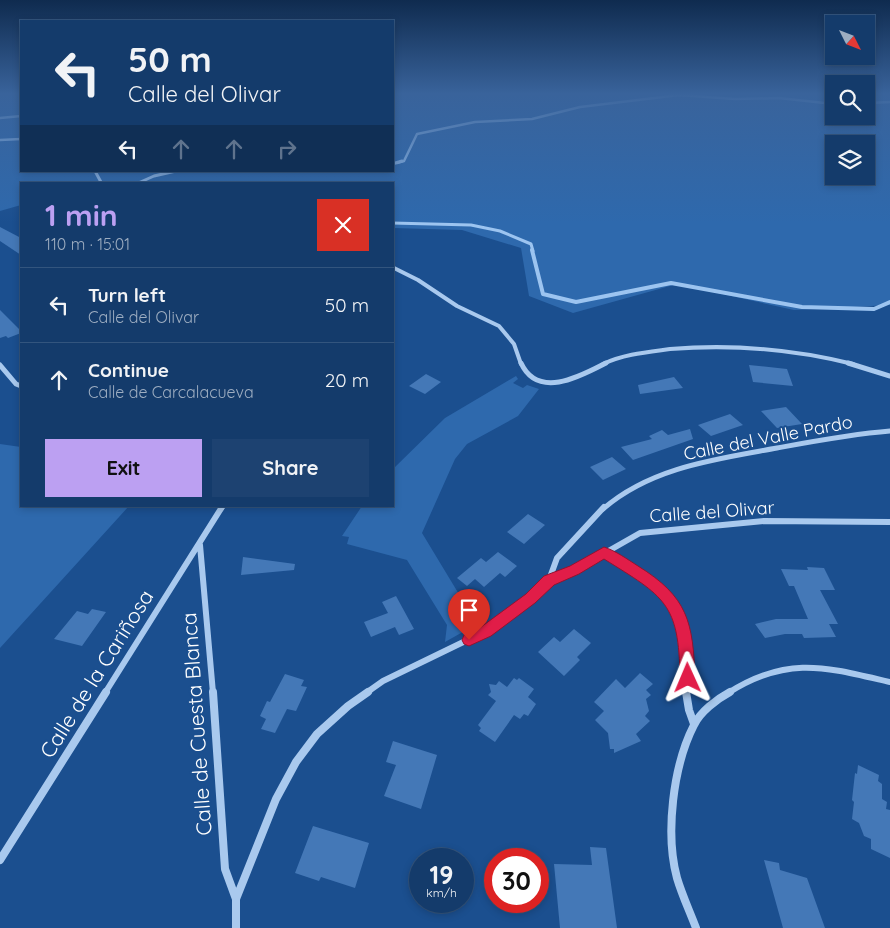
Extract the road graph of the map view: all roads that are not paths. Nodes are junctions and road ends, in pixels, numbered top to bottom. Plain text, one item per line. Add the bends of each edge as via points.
1 (394, 268) edge
2 (0, 365) edge
3 (890, 376) edge
4 (20, 386) edge
5 (890, 430) edge
6 (222, 507) edge
7 (890, 522) edge
8 (200, 545) junction
9 (604, 552) junction
10 (549, 580) junction
11 (890, 682) edge
12 (694, 724) junction
13 (0, 860) edge
14 (236, 899) junction
15 (236, 928) edge
16 (696, 928) edge

1 - 3 street via 422,281 457,306 497,324 509,335 522,369 544,382 573,381 622,356 700,347 732,347 810,356 842,361
2 - 4 street
5 - 10 street, Calle del Valle Pardo via 716,458 646,481 604,507 557,558
6 - 8 street, Calle de la Cariñosa
7 - 9 street, Calle del Olivar via 764,521 640,533
8 - 13 street, Calle de la Cariñosa
8 - 14 street, Calle de Cuesta Blanca via 225,869
9 - 10 street, Calle del Olivar via 575,570
9 - 12 street via 649,580 667,596 681,617 687,643 688,713
10 - 14 street via 486,631 383,681 317,734 296,762 276,799
11 - 12 street via 824,667 791,667 750,679 718,699
12 - 16 street via 676,778 671,820 677,877
14 - 15 street

